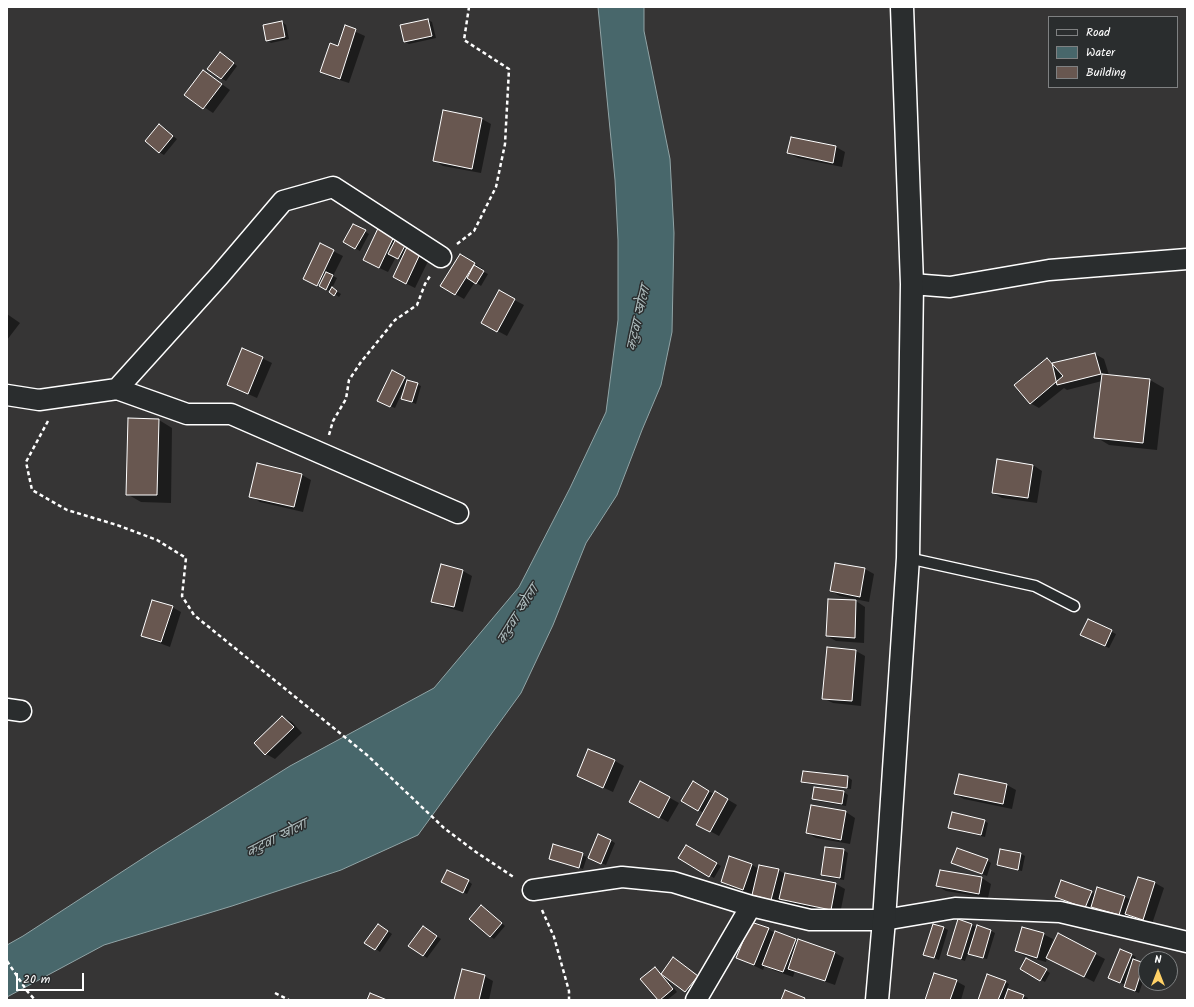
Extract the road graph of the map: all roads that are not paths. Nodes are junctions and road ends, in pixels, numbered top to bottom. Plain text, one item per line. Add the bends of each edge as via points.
1 (902, 7) edge
2 (441, 257) dead end
3 (1187, 259) edge
4 (912, 284) junction
5 (117, 389) junction
6 (7, 395) edge
7 (458, 513) dead end
8 (908, 558) junction
9 (1074, 606) dead end
10 (533, 890) road end
11 (751, 906) junction
12 (884, 920) junction
13 (1187, 942) edge
14 (696, 1000) edge
15 (877, 1000) edge

1 - 4 main road
2 - 5 street via 333,187 283,201
3 - 4 street via 1049,270 950,287
4 - 8 main road
5 - 6 street via 39,400
5 - 7 street via 187,414 231,414
8 - 9 lane via 1035,586
8 - 12 main road
10 - 11 street via 622,877 673,882
11 - 12 street via 810,920
11 - 14 street
12 - 13 street via 955,908 1060,912
12 - 15 main road

